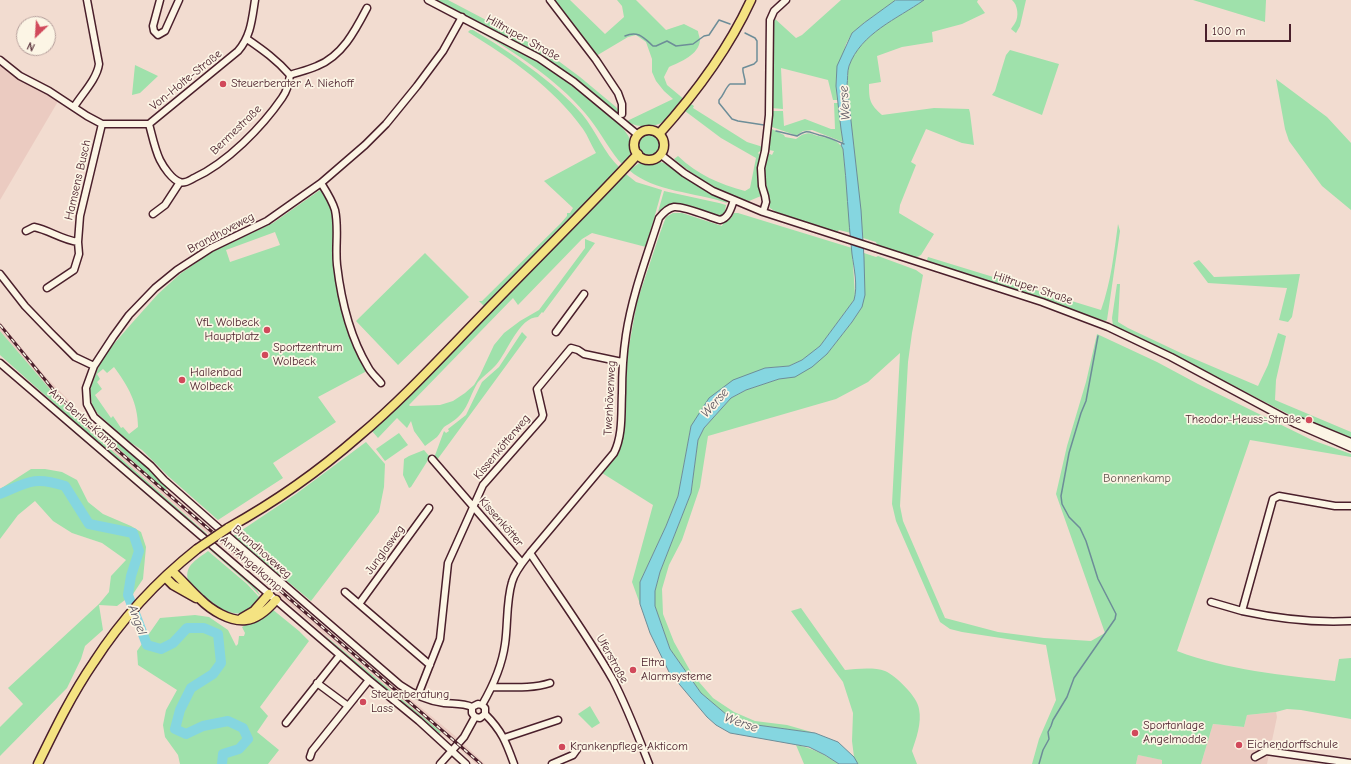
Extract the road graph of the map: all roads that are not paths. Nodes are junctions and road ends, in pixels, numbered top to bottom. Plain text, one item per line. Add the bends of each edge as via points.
1 (87, 0) edge
2 (160, 0) edge
3 (179, 0) edge
4 (255, 0) edge
5 (428, 0) edge
6 (550, 0) edge
7 (751, 0) edge
8 (786, 0) edge
9 (367, 8) dead end
10 (462, 17) junction
11 (246, 39) junction
12 (0, 60) edge
13 (290, 75) junction
14 (74, 107) junction
15 (622, 114) dead end
16 (102, 124) junction
17 (149, 124) junction
18 (659, 134) junction
19 (638, 135) junction
20 (638, 154) junction
21 (660, 154) junction
22 (180, 182) junction
23 (321, 183) junction
24 (734, 200) junction
25 (763, 212) junction
26 (153, 214) dead end
27 (26, 231) dead end
28 (78, 242) junction
29 (0, 274) edge
30 (47, 288) dead end
31 (584, 294) dead end
32 (556, 332) dead end
33 (622, 362) junction
34 (1, 366) edge
35 (94, 366) junction
36 (381, 383) dead end
37 (1283, 416) junction
38 (1351, 442) edge
39 (1351, 448) edge
40 (432, 459) dead end
41 (148, 490) joint
42 (1351, 506) edge
43 (429, 508) dead end
44 (474, 508) junction
45 (530, 553) junction
46 (522, 563) junction
47 (172, 571) junction
48 (165, 577) junction
49 (345, 592) dead end
50 (269, 594) junction
51 (200, 600) junction
52 (276, 600) junction
53 (1211, 602) dead end
54 (359, 604) junction
55 (1242, 611) junction
56 (240, 619) junction
57 (1351, 621) edge
58 (340, 655) junction
59 (430, 664) junction
60 (369, 680) junction
61 (317, 683) junction
62 (550, 683) dead end
63 (492, 687) junction
64 (418, 695) junction
65 (482, 705) junction
66 (348, 706) junction
67 (472, 707) junction
68 (485, 714) junction
69 (475, 717) junction
70 (558, 720) dead end
71 (286, 722) dead end
72 (504, 738) junction
73 (578, 748) dead end
74 (452, 750) junction
75 (310, 757) dead end
76 (1255, 758) dead end
77 (1351, 763) edge
78 (38, 764) edge
79 (440, 764) edge
80 (466, 764) edge
81 (514, 764) edge
82 (552, 764) edge
83 (649, 764) edge

1 - 14 street via 99,64 98,70
2 - 3 street via 153,26 158,35 165,31
4 - 11 street, Von-Holte-Straße via 251,27
5 - 10 street, Hiltruper Straße
6 - 15 street via 618,93
7 - 18 main road via 713,69
8 - 25 street via 774,11 770,20 769,115 761,168 766,202
9 - 13 street via 352,35 333,56 317,66
10 - 19 street, Hiltruper Straße via 556,69
10 - 23 street, Brandhoveweg via 443,51 386,124 357,154
11 - 13 street via 271,55
11 - 17 street, Von-Holte-Straße via 238,51
12 - 14 street, Von-Holte-Straße via 20,76 38,84
13 - 22 street, Bermestraße via 283,97 235,150 203,174
14 - 16 street, Von-Holte-Straße
16 - 17 street, Von-Holte-Straße
16 - 28 street, Hamsens Busch via 80,216
17 - 22 street via 159,159
18 - 19 main road via 647,130
18 - 21 main road via 664,143
19 - 20 main road via 634,145
20 - 21 main road via 652,159
20 - 47 main road, bridge via 361,435 282,496 228,528
21 - 24 street, Hiltruper Straße via 696,181
22 - 26 street via 165,205
23 - 35 street, Brandhoveweg via 267,221 211,248 173,273 130,315
23 - 36 street via 335,210 336,264 342,295 357,345 368,368
24 - 25 street, Hiltruper Straße
24 - 33 street, Twenhövenweg via 725,219 720,220 674,207 659,218 633,298
25 - 37 street, Hiltruper Straße via 1077,314 1142,343
27 - 28 street, Hamsens Busch via 34,227 41,228
28 - 30 street, Hamsens Busch via 74,270
29 - 35 street via 25,306 75,357
31 - 32 street
33 - 44 street, Kissenkötterweg via 584,354 571,348 537,389 542,418 483,485
33 - 45 street, Twenhövenweg via 620,434 617,447
34 - 41 street, Am Berler Kamp
35 - 64 street, Brandhoveweg via 86,388 87,404 94,417 283,585 400,685
37 - 38 street, Hiltruper Straße
37 - 39 street, Hiltruper Straße
40 - 44 street, Kissenkötter
41 - 50 street, Am Angelkamp
42 - 55 street via 1335,506 1279,496 1273,499
43 - 54 street, Junglasweg
44 - 46 street, Kissenkötter
44 - 59 street via 448,563 440,639
45 - 46 street, Twenhövenweg
45 - 83 street, Uferstraße via 584,632 613,682 631,718
46 - 63 street, Twenhövenweg via 512,581 505,644
47 - 48 main road
47 - 51 main road
48 - 51 main road via 173,585
48 - 78 main road via 114,634 94,661 61,717
49 - 54 street
50 - 52 street, Am Angelkamp
50 - 56 main road via 254,611
51 - 56 main road via 222,615
52 - 56 main road via 271,607 256,617 245,621
52 - 58 street, Am Angelkamp
53 - 55 street
54 - 59 street
55 - 57 street via 1305,622
58 - 60 street, Am Angelkamp
58 - 61 street
59 - 64 street
60 - 66 street
60 - 74 street, Am Angelkamp
61 - 66 street
61 - 71 street
62 - 63 street
63 - 65 street, Twenhövenweg
64 - 67 street, Brandhoveweg via 443,703
65 - 67 street
65 - 68 street
66 - 75 street
67 - 69 street
68 - 69 street via 480,718
68 - 72 street
69 - 74 street
70 - 72 street
72 - 81 street
73 - 82 street via 573,755
74 - 79 street
74 - 80 street, Am Angelkamp
76 - 77 street via 1266,751

